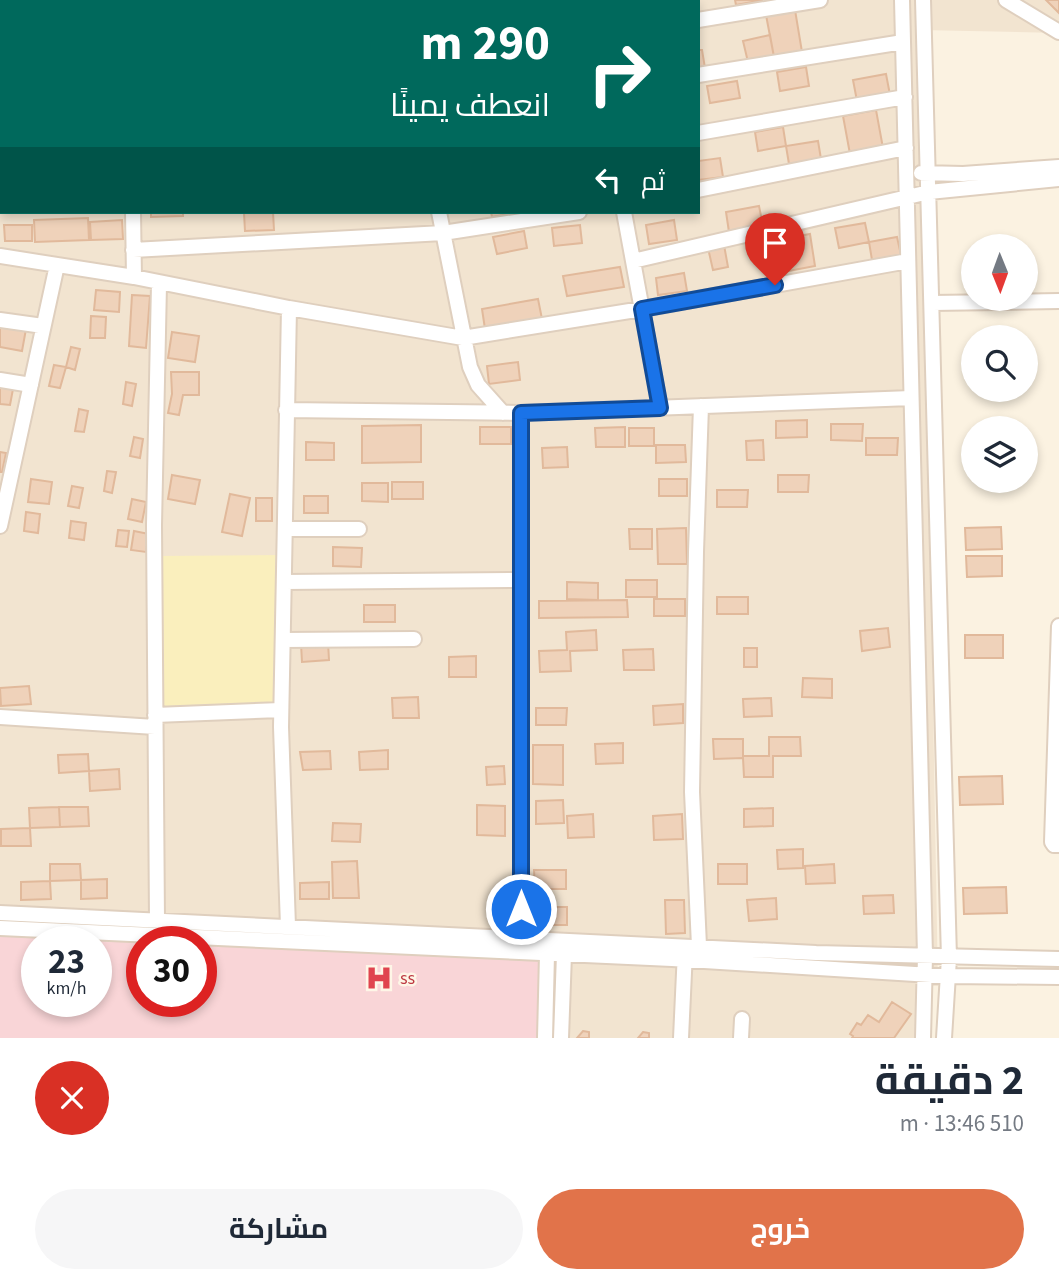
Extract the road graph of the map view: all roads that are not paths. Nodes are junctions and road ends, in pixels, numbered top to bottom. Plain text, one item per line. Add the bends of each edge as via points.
1 (821, 0) edge
2 (902, 0) edge
3 (923, 0) edge
4 (1006, 0) edge
5 (700, 20) edge
6 (1059, 32) edge
7 (903, 43) junction
8 (700, 75) edge
9 (905, 97) junction
10 (700, 133) edge
11 (906, 148) junction
12 (1059, 167) edge
13 (907, 173) junction
14 (928, 173) junction
15 (1059, 179) edge
16 (700, 190) edge
17 (929, 192) junction
18 (907, 197) junction
19 (133, 214) edge
20 (439, 214) edge
21 (566, 214) edge
22 (624, 214) edge
23 (443, 233) junction
24 (134, 250) junction
25 (0, 256) edge
26 (633, 261) junction
27 (908, 261) junction
28 (57, 265) junction
29 (134, 277) junction
30 (159, 284) junction
31 (1059, 302) edge
32 (932, 303) junction
33 (289, 308) junction
34 (642, 309) junction
35 (0, 320) edge
36 (43, 326) junction
37 (463, 338) junction
38 (0, 380) edge
39 (31, 385) junction
40 (911, 398) junction
41 (701, 406) junction
42 (660, 408) junction
43 (286, 410) junction
44 (503, 412) junction
45 (521, 413) junction
46 (4, 493) edge
47 (0, 526) edge
48 (285, 529) junction
49 (359, 529) dead end
50 (520, 580) junction
51 (284, 582) junction
52 (1059, 626) edge
53 (414, 639) dead end
54 (283, 640) junction
55 (281, 710) junction
56 (0, 717) edge
57 (155, 721) junction
58 (1059, 845) edge
59 (0, 913) edge
60 (157, 920) junction
61 (288, 926) junction
62 (0, 928) edge
63 (521, 937) junction
64 (689, 951) junction
65 (521, 952) junction
66 (547, 954) junction
67 (564, 954) junction
68 (925, 956) junction
69 (949, 958) junction
70 (1059, 959) edge
71 (924, 974) junction
72 (947, 976) junction
73 (1059, 977) edge
74 (742, 1019) dead end
75 (545, 1038) edge
76 (561, 1038) edge
77 (681, 1038) edge
78 (741, 1038) edge
79 (923, 1038) edge
80 (944, 1038) edge

1 - 5 street
2 - 7 street
3 - 14 street
4 - 6 street
7 - 8 street
7 - 9 street
9 - 10 street
9 - 11 street
11 - 13 street
11 - 16 street
12 - 14 street
13 - 14 street
13 - 18 street
14 - 17 street
15 - 17 street
17 - 18 street
17 - 32 street
18 - 26 street
18 - 27 street
19 - 24 street
20 - 23 street
21 - 23 street
22 - 26 street
23 - 24 street
23 - 37 street
24 - 29 street
25 - 28 street
26 - 34 street
27 - 34 street
27 - 40 street
28 - 29 street
28 - 36 street
29 - 30 street
30 - 33 street
30 - 57 street
31 - 32 street
32 - 69 street
33 - 37 street
33 - 43 street
34 - 37 street
34 - 42 street
35 - 36 street
36 - 39 street
37 - 44 street via 478,385
38 - 39 street
39 - 46 street
40 - 41 street
40 - 68 street
41 - 42 street
41 - 64 street
42 - 45 street
43 - 44 street
43 - 48 street
44 - 45 street
45 - 50 street
46 - 47 street
48 - 49 street
48 - 51 street
50 - 51 street
50 - 63 street
51 - 54 street
52 - 58 street via 1052,842
53 - 54 street
54 - 55 street
55 - 57 street
55 - 61 street
56 - 57 street
57 - 60 street
59 - 60 street
60 - 61 street
61 - 63 street
62 - 65 street
63 - 64 street
63 - 65 street
64 - 67 street
64 - 68 street
64 - 71 street
64 - 77 street
65 - 66 street
66 - 67 street
66 - 75 street
67 - 76 street
68 - 69 street
68 - 71 street
69 - 70 street
69 - 72 street
71 - 72 street
71 - 79 street
72 - 73 street
72 - 80 street
74 - 78 street

